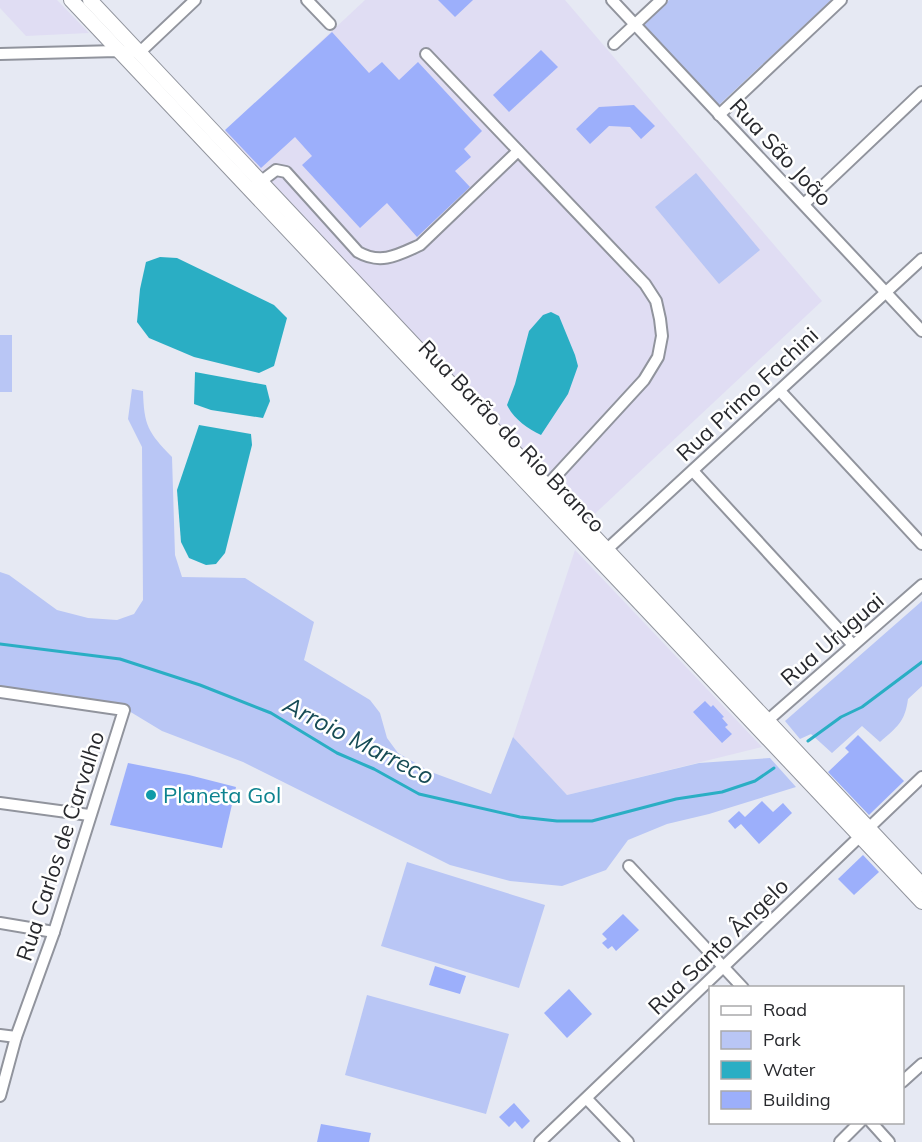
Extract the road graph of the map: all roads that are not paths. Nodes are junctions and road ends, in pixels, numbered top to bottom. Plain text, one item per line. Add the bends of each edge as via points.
1 (71, 0) edge
2 (90, 0) edge
3 (195, 0) edge
4 (306, 0) edge
5 (612, 0) edge
6 (661, 0) edge
7 (841, 0) edge
8 (330, 24) dead end
9 (634, 25) junction
10 (614, 44) dead end
11 (117, 51) junction
12 (140, 52) junction
13 (0, 54) edge
14 (426, 54) dead end
15 (922, 92) edge
16 (719, 115) junction
17 (518, 151) junction
18 (260, 181) junction
19 (250, 191) junction
20 (804, 204) junction
21 (922, 260) edge
22 (351, 287) junction
23 (886, 293) junction
24 (922, 331) edge
25 (780, 392) junction
26 (693, 471) junction
27 (542, 490) junction
28 (922, 544) edge
29 (603, 554) junction
30 (922, 585) edge
31 (853, 645) junction
32 (0, 692) edge
33 (767, 721) junction
34 (922, 777) edge
35 (815, 780) junction
36 (0, 803) edge
37 (90, 815) junction
38 (864, 832) junction
39 (629, 866) dead end
40 (922, 885) edge
41 (922, 902) edge
42 (0, 923) edge
43 (54, 932) junction
44 (724, 967) junction
45 (742, 986) edge
46 (0, 1035) edge
47 (16, 1037) junction
48 (922, 1064) edge
49 (904, 1081) edge
50 (0, 1096) edge
51 (587, 1099) junction
52 (858, 1124) edge
53 (873, 1124) edge
54 (540, 1142) edge
55 (628, 1142) edge
56 (840, 1142) edge
57 (890, 1142) edge

1 - 11 main road, Rua Barão do Rio Branco
2 - 12 main road, Rua Barão do Rio Branco
3 - 12 street
4 - 8 street
5 - 9 street, Rua São João
6 - 9 street
7 - 16 street
9 - 10 street
9 - 16 street, Rua São João
11 - 12 street
11 - 13 street
11 - 19 main road, Rua Barão do Rio Branco
12 - 18 main road, Rua Barão do Rio Branco
14 - 17 street
15 - 20 street
16 - 20 street, Rua São João
17 - 18 street via 420,245 381,258 370,259 358,252 286,172 276,170
17 - 27 street via 645,284 656,301 662,336 658,357 644,380
18 - 19 street
18 - 22 main road, Rua Barão do Rio Branco
19 - 22 main road, Rua Barão do Rio Branco
20 - 23 street, Rua São João
21 - 23 street, Rua Primo Fachini
22 - 27 main road, Rua Barão do Rio Branco
23 - 24 street, Rua São João
23 - 25 street, Rua Primo Fachini
25 - 26 street, Rua Primo Fachini
25 - 28 street
26 - 29 street, Rua Primo Fachini
26 - 31 street
27 - 29 main road, Rua Barão do Rio Branco
29 - 33 main road, Rua Barão do Rio Branco
29 - 35 main road, Rua Barão do Rio Branco
30 - 31 street, Rua Uruguai
31 - 33 street, Rua Uruguai
32 - 37 street, Rua Carlos de Carvalho via 124,710
33 - 35 main road, Rua Barão do Rio Branco
34 - 38 street, Rua Santo Ângelo
35 - 38 main road, Rua Barão do Rio Branco
36 - 37 street
37 - 43 street, Rua Carlos de Carvalho
38 - 40 main road, Rua Barão do Rio Branco
38 - 41 main road, Rua Barão do Rio Branco
38 - 44 street, Rua Santo Ângelo
39 - 44 street
42 - 43 street
43 - 47 street, Rua Carlos de Carvalho
44 - 45 street
44 - 51 street, Rua Santo Ângelo
46 - 47 street
47 - 50 street, Rua Carlos de Carvalho
48 - 49 street
51 - 54 street, Rua Santo Ângelo
51 - 55 street
52 - 56 street
53 - 57 street

